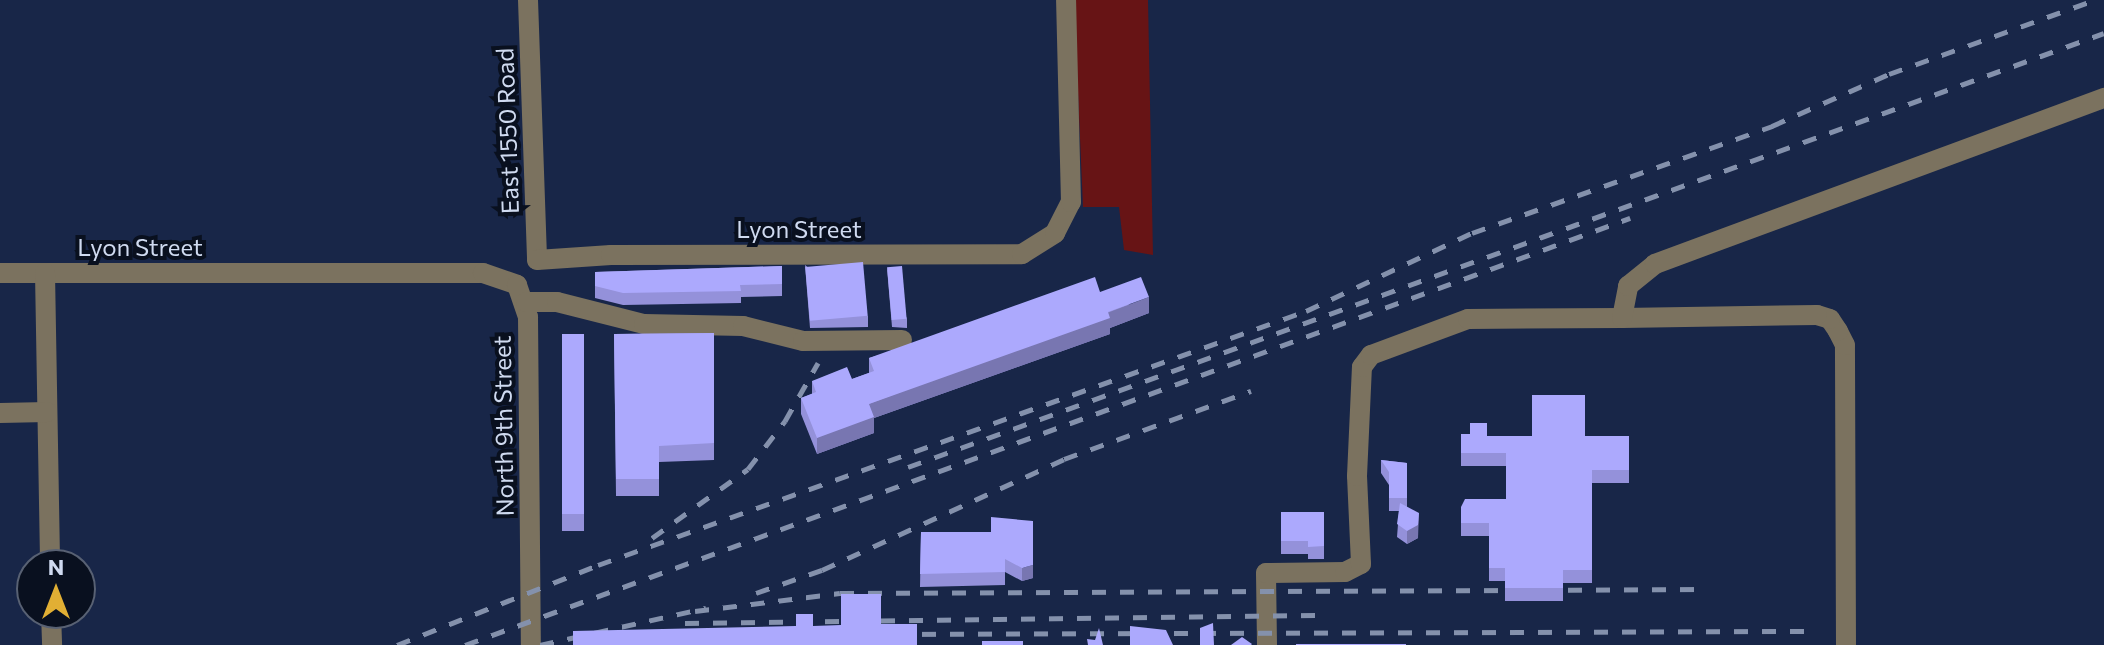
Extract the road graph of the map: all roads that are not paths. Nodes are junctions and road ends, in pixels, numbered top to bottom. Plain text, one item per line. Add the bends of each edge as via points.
1 (528, 0) edge
2 (1066, 0) edge
3 (2104, 98) edge
4 (537, 260) junction
5 (0, 273) edge
6 (45, 273) junction
7 (521, 294) junction
8 (1622, 318) junction
9 (902, 340) dead end
10 (47, 412) junction
11 (0, 413) edge
12 (50, 549) edge
13 (531, 645) edge
14 (1267, 645) edge
15 (1846, 645) edge

1 - 4 street, East 1550 Road
2 - 4 street, Lyon Street via 1071,202 1055,233 1022,254 611,255
3 - 8 street via 1655,264 1628,286
4 - 7 street
5 - 6 street, Lyon Street
6 - 7 street, Lyon Street via 483,273
6 - 10 street
7 - 9 street, Lyon Street via 644,324 743,326 803,341
7 - 13 street, North 9th Street
8 - 14 street via 1468,319 1371,355 1362,367 1357,476 1361,564 1345,572 1266,573
8 - 15 street via 1830,319 1845,345
10 - 11 street
10 - 12 street

